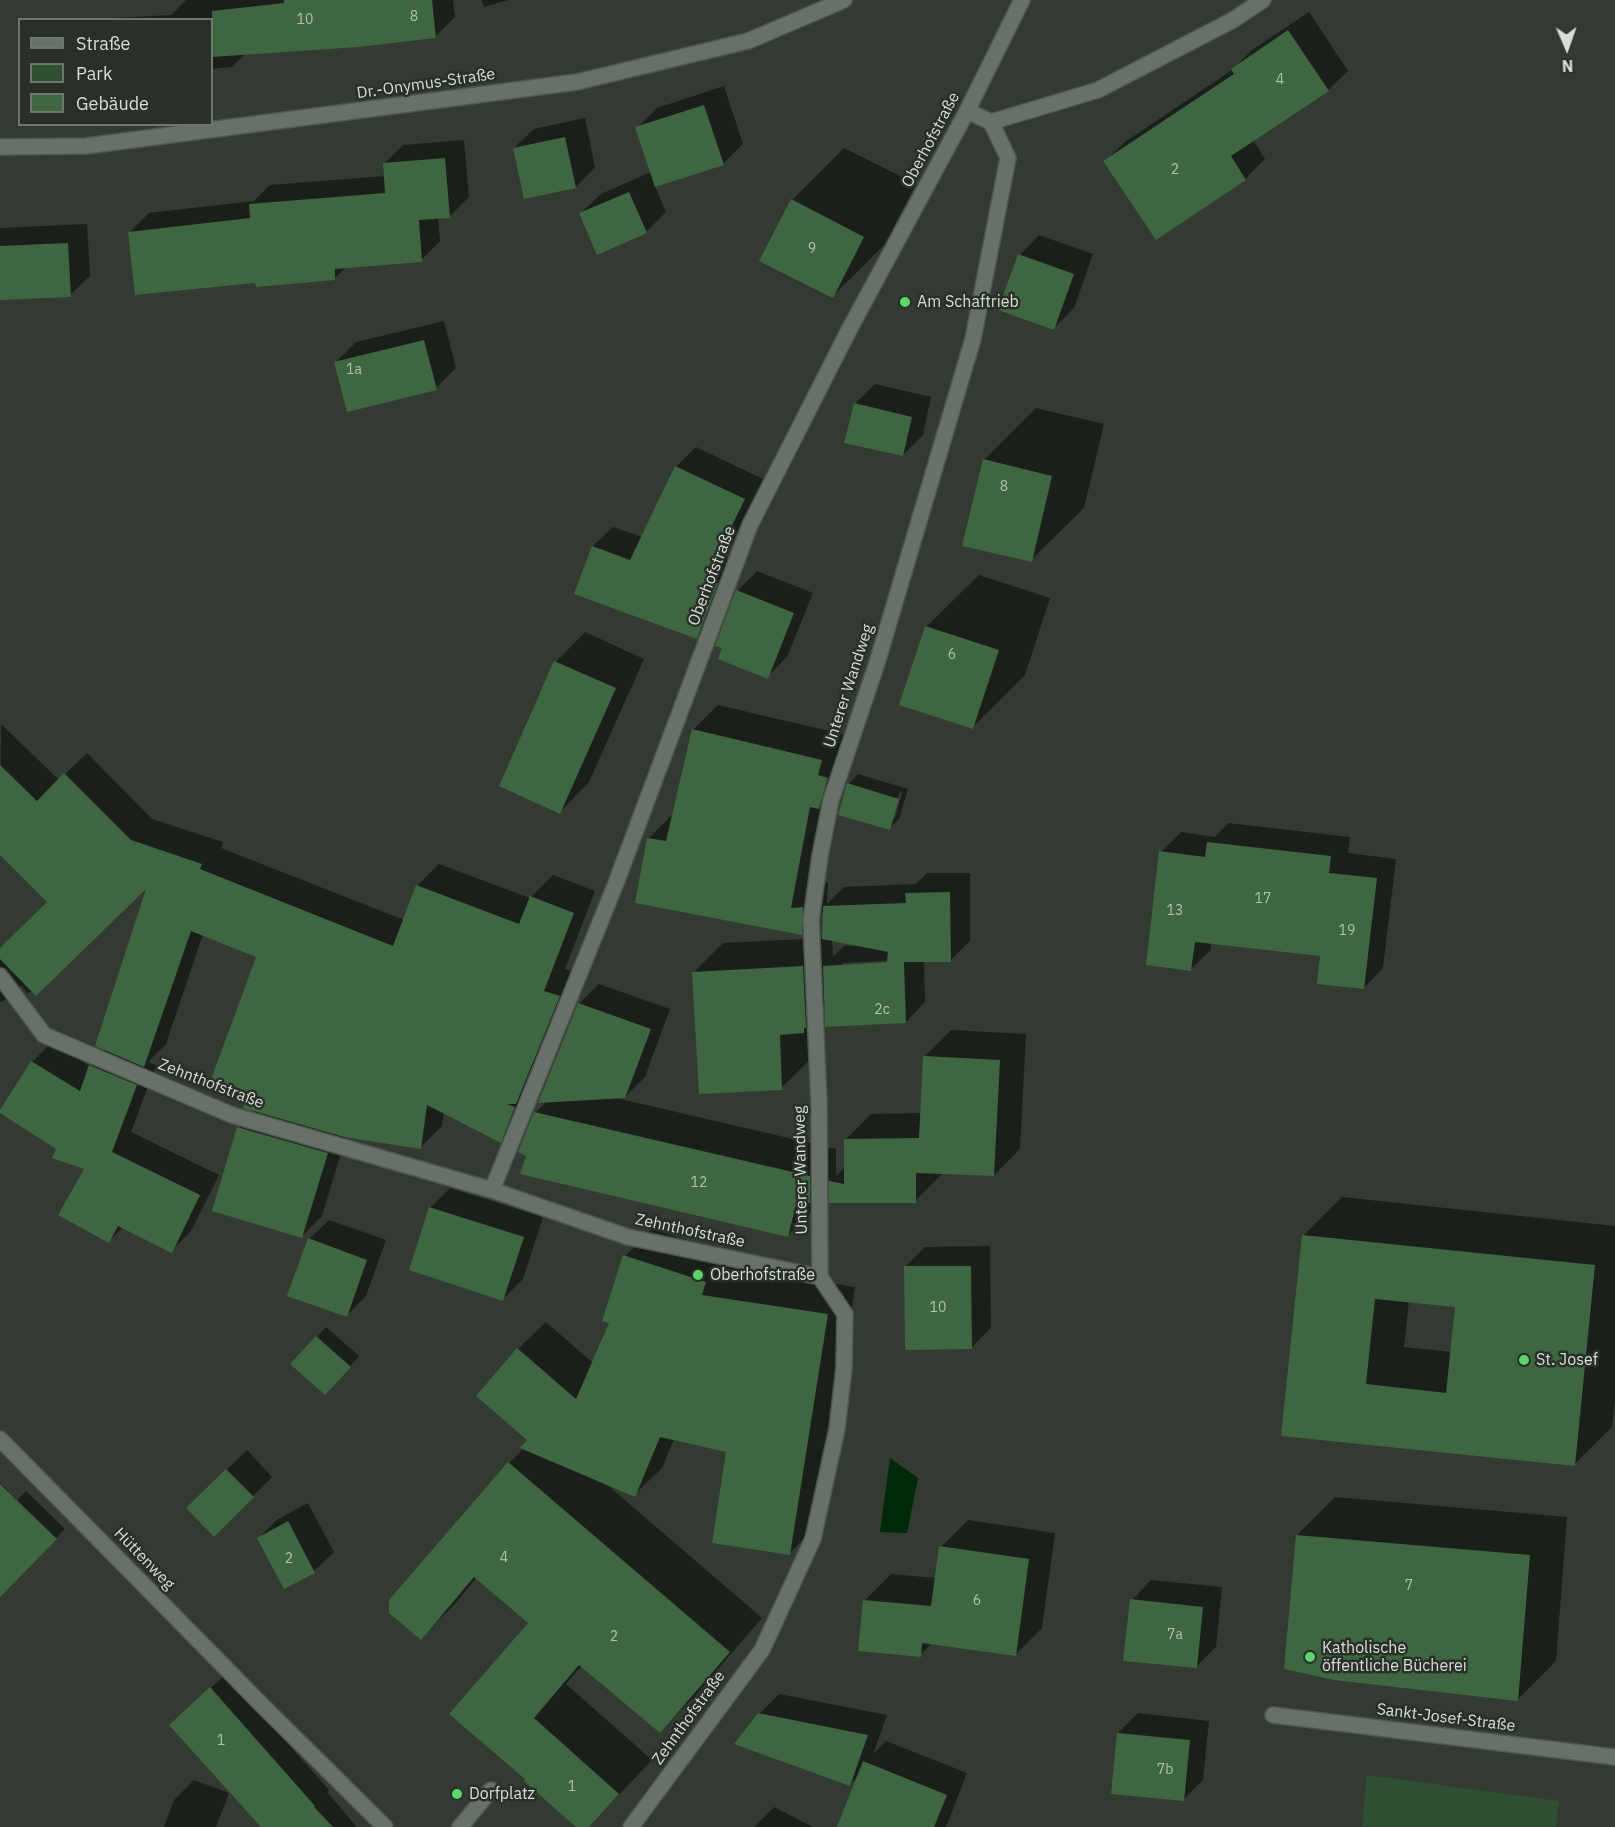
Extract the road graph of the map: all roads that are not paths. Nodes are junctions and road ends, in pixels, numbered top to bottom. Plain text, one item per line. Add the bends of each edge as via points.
1 (844, 0) edge
2 (1022, 0) edge
3 (1263, 0) edge
4 (967, 111) junction
5 (991, 122) junction
6 (0, 147) edge
7 (0, 976) edge
8 (492, 1190) junction
9 (820, 1277) junction
10 (0, 1439) edge
11 (1273, 1715) dead end
12 (1615, 1757) edge
13 (491, 1790) dead end
14 (385, 1827) edge
15 (460, 1827) edge
16 (631, 1827) edge

1 - 6 street, Dr.-Onymus-Straße via 748,41 577,82 86,146
2 - 4 street, Oberhofstraße
3 - 5 street via 1233,20 1098,90
4 - 5 street
4 - 8 street, Oberhofstraße via 750,525 616,883
5 - 9 street, Unterer Wandweg via 1008,158 973,339 831,800 815,888 811,920 819,1103
7 - 8 street, Zehnthofstraße via 44,1035 232,1115
8 - 9 street, Zehnthofstraße via 628,1237
9 - 16 street, Zehnthofstraße via 845,1314 837,1429 813,1539 762,1650
10 - 14 street, Hüttenweg
11 - 12 street, Sankt-Josef-Straße
13 - 15 street

